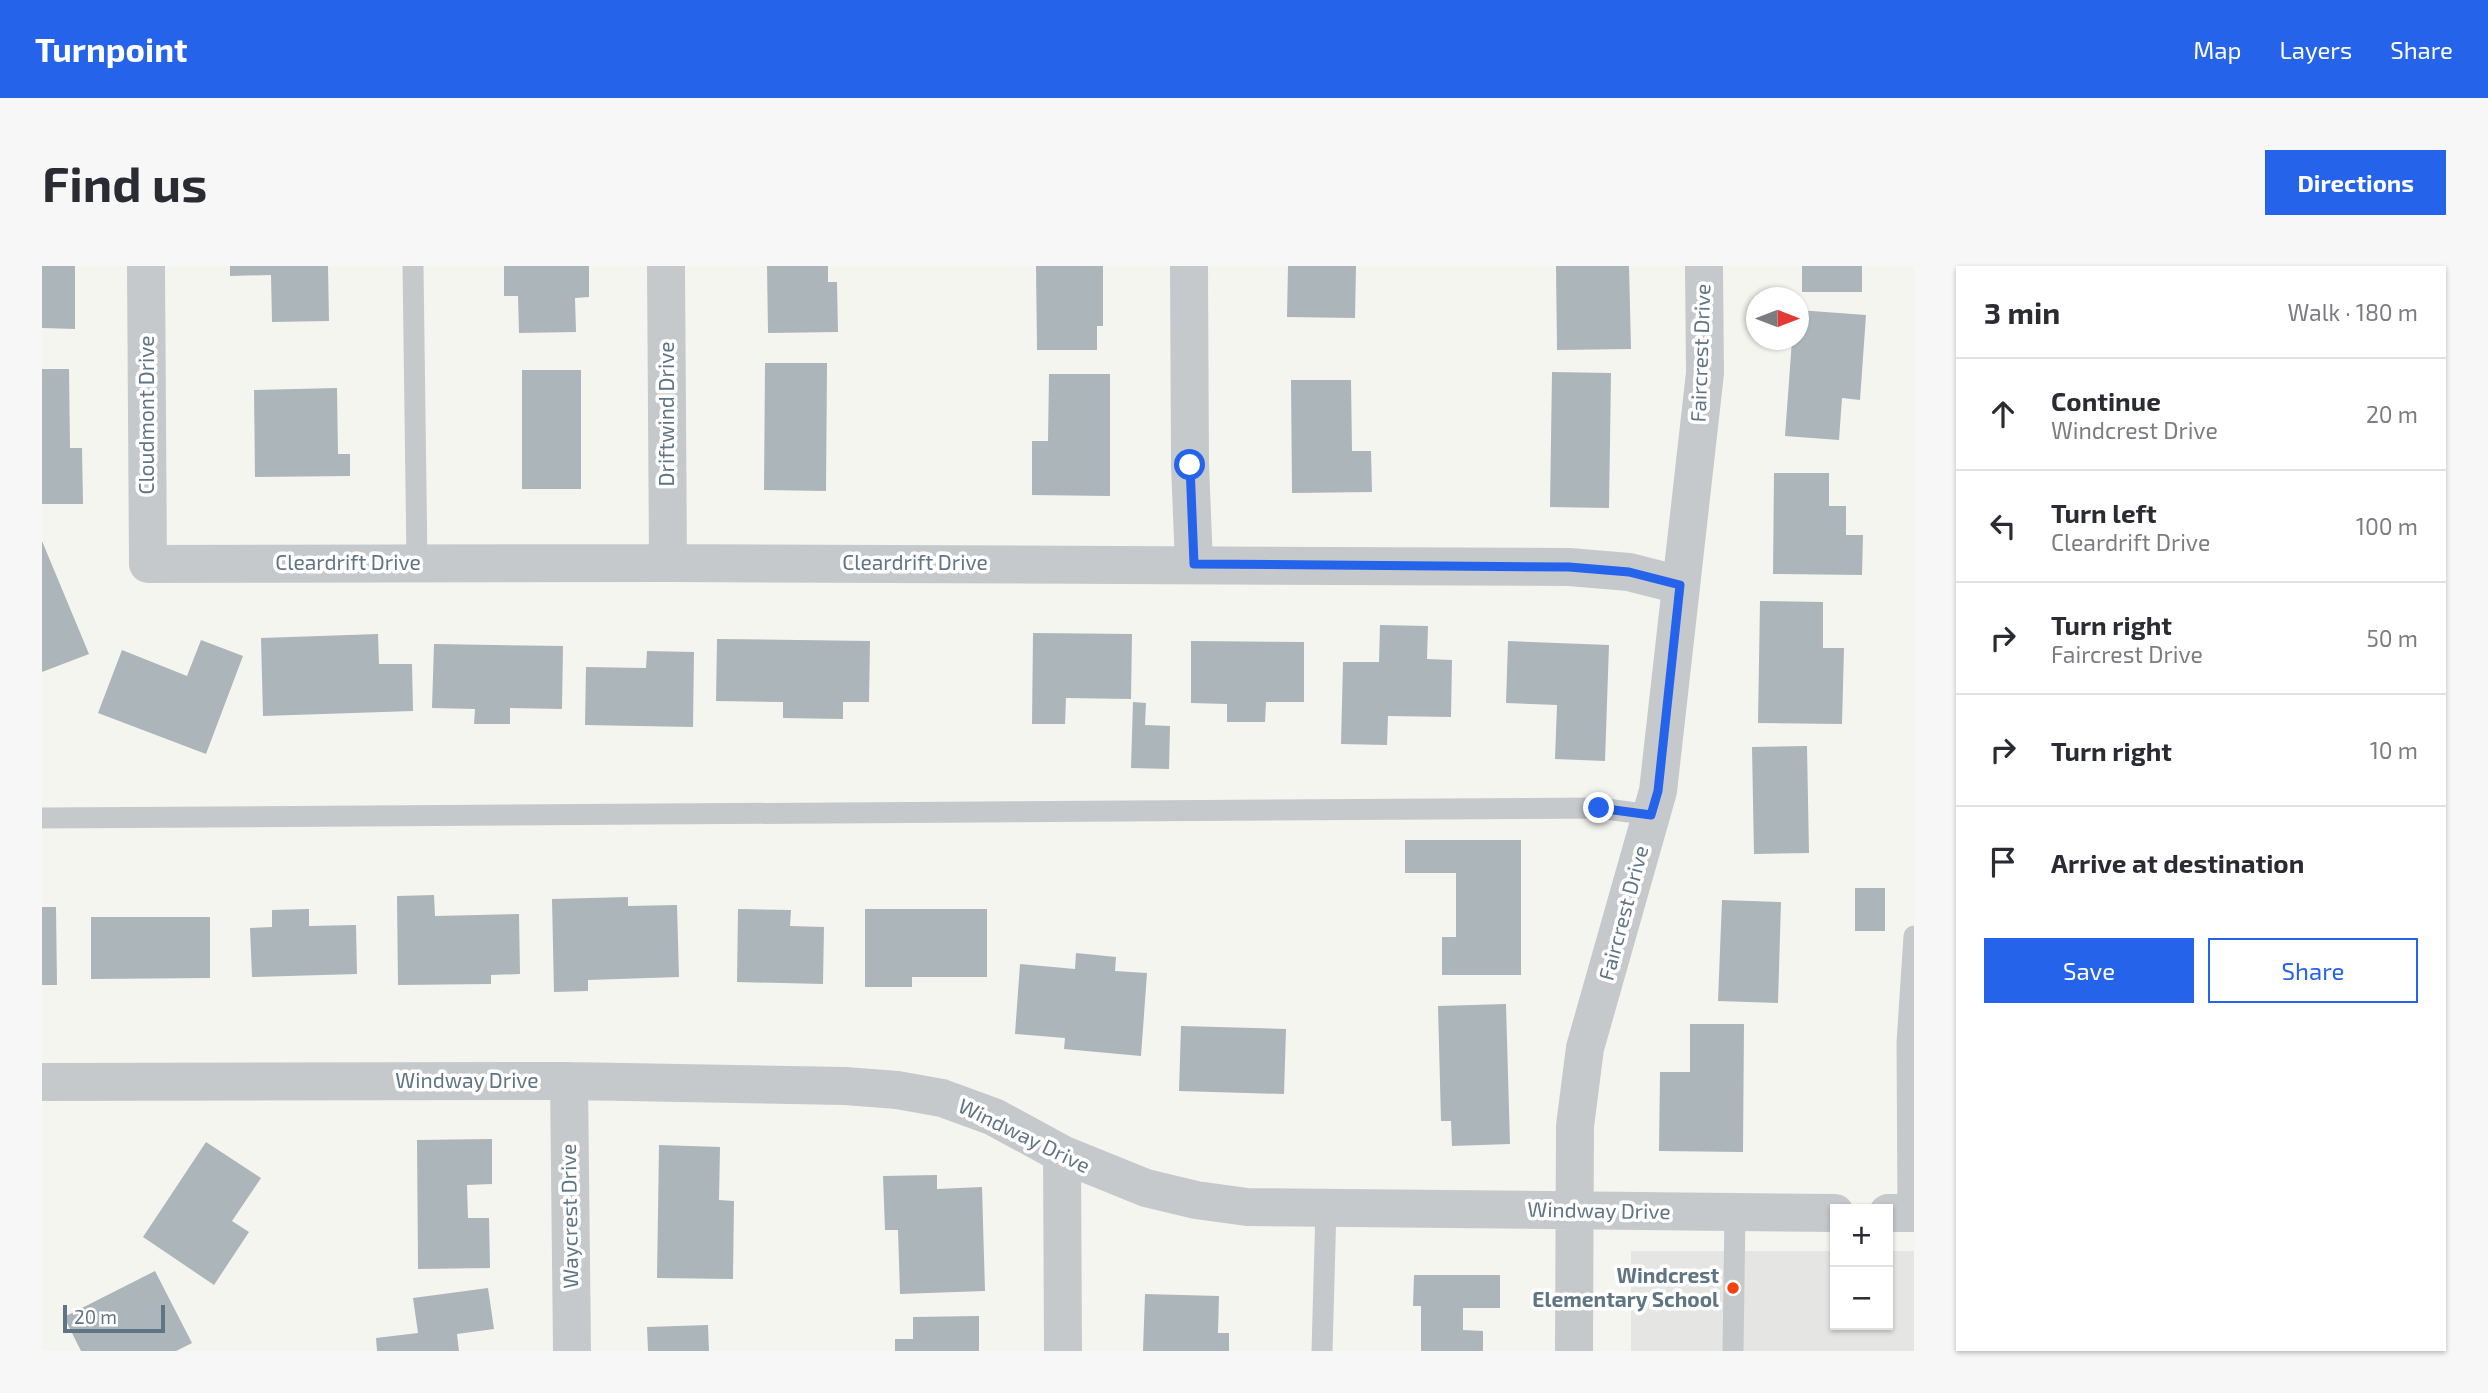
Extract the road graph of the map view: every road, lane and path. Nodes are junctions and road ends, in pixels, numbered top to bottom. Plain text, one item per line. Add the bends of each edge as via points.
1 (146, 266) edge
2 (413, 266) edge
3 (666, 266) edge
4 (1189, 266) edge
5 (1704, 266) edge
6 (417, 563) junction
7 (668, 563) junction
8 (148, 564) joint
9 (1194, 564) junction
10 (1680, 585) junction
11 (1651, 815) junction
12 (42, 818) edge
13 (1914, 936) edge
14 (569, 1081) junction
15 (42, 1082) edge
16 (1062, 1154) junction
17 (1326, 1208) junction
18 (1574, 1210) junction
19 (1735, 1213) junction
20 (1830, 1213) edge
21 (1903, 1213) edge
22 (572, 1351) edge
23 (1063, 1351) edge
24 (1322, 1351) edge
25 (1574, 1351) edge
26 (1734, 1351) edge

1 - 8 street, Cloudmont Drive
2 - 6 lane
3 - 7 street, Driftwind Drive
4 - 9 street
5 - 10 street, Faircrest Drive via 1705,373
6 - 7 street, Cleardrift Drive
6 - 8 street, Cleardrift Drive
7 - 9 street, Cleardrift Drive
9 - 10 street, Cleardrift Drive via 1569,567 1629,572
10 - 11 street, Faircrest Drive via 1658,791
11 - 12 lane via 1599,808
11 - 18 street, Faircrest Drive via 1585,1048 1575,1126
13 - 21 lane
14 - 15 street, Windway Drive
14 - 16 street, Windway Drive via 897,1090 942,1098 994,1117
14 - 22 street, Waycrest Drive
16 - 17 street, Windway Drive via 1146,1188 1196,1200 1247,1207
16 - 23 street
17 - 18 street, Windway Drive
17 - 24 lane
18 - 19 street, Windway Drive
18 - 25 street, Faircrest Drive
19 - 20 street, Windway Drive
19 - 26 lane

